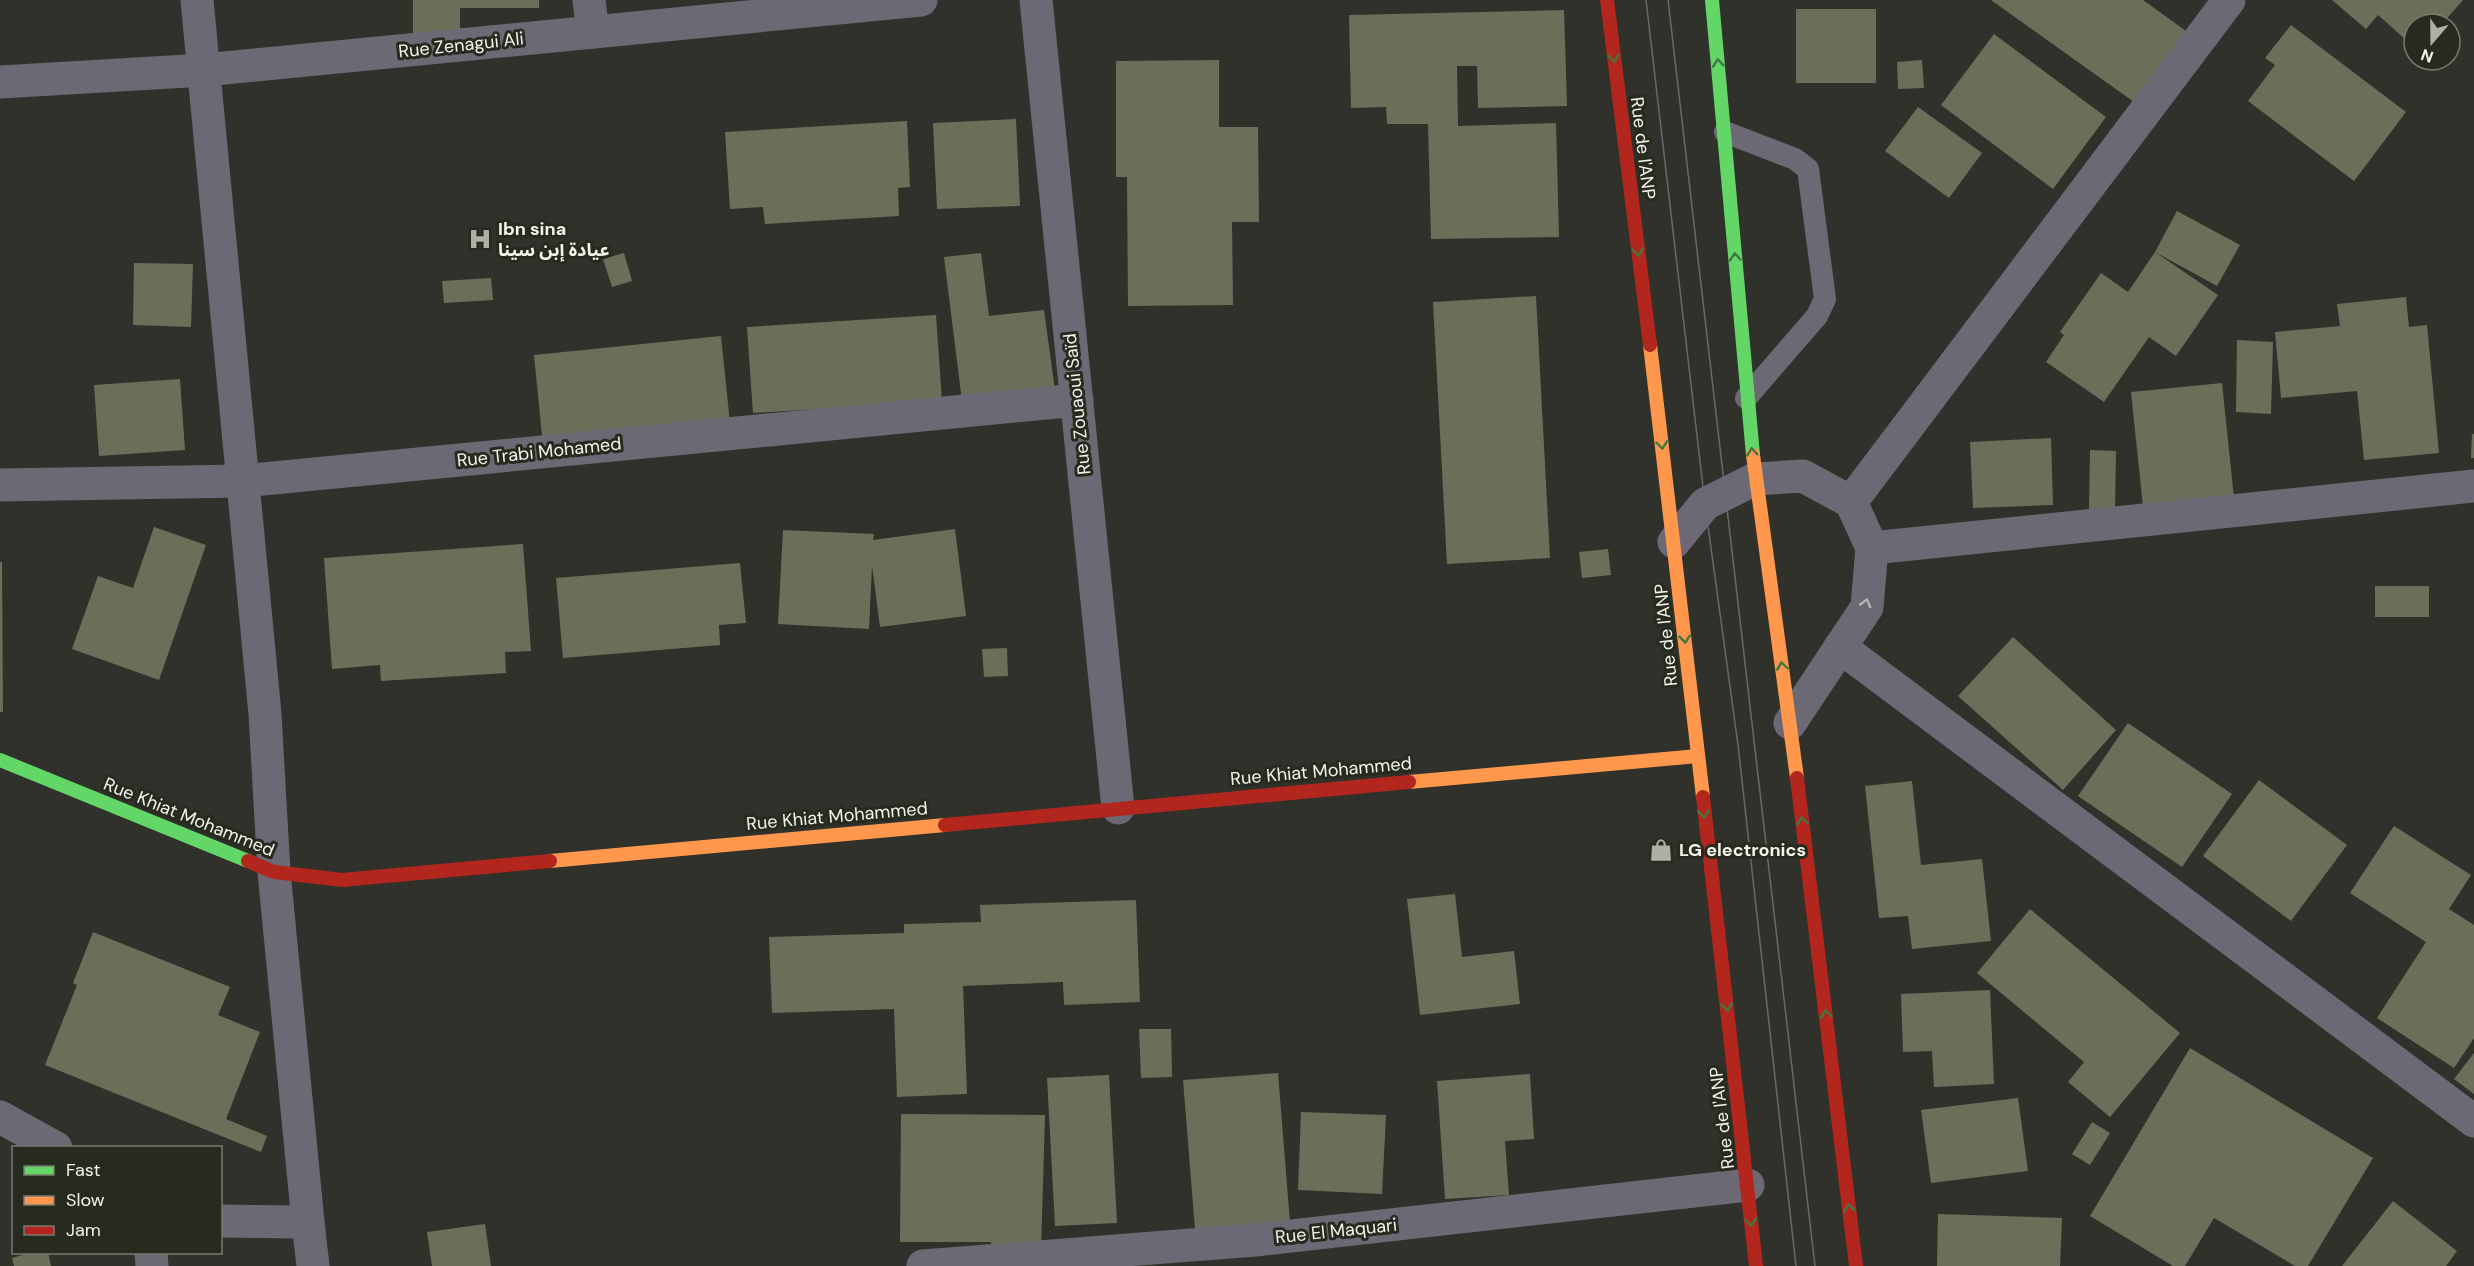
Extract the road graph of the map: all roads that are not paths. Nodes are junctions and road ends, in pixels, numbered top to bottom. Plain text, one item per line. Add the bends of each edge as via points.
1 (197, 0) edge
2 (589, 0) edge
3 (921, 0) edge
4 (1036, 0) edge
5 (1607, 0) edge
6 (1712, 0) edge
7 (2229, 0) edge
8 (593, 32) junction
9 (204, 70) junction
10 (0, 82) edge
11 (1725, 132) junction
12 (1746, 398) junction
13 (1077, 400) junction
14 (1755, 479) junction
15 (243, 481) junction
16 (0, 485) edge
17 (2474, 486) edge
18 (1851, 502) junction
19 (1674, 542) junction
20 (1872, 548) junction
21 (1840, 647) junction
22 (1790, 723) junction
23 (1698, 756) junction
24 (0, 760) edge
25 (1118, 808) junction
26 (274, 872) junction
27 (0, 1117) edge
28 (2474, 1121) edge
29 (52, 1146) edge
30 (1748, 1185) junction
31 (222, 1221) edge
32 (308, 1222) junction
33 (1256, 1253) edge
34 (313, 1266) edge
35 (923, 1266) edge
36 (1756, 1266) edge
37 (1856, 1266) edge

1 - 9 street
2 - 8 street
3 - 8 street, Rue Zenagui Ali
4 - 13 street, Rue Zouaoui Saïd
5 -> 19 main road, Rue de l'ANP
11 -> 6 main road
7 - 18 street
8 - 9 street, Rue Zenagui Ali
9 - 10 street, Rue Zenagui Ali
9 - 15 street
12 -> 11 main road
11 - 12 lane via 1795,159 1808,169 1825,299 1817,316
14 -> 12 main road
13 - 15 street, Rue Trabi Mohamed
13 - 25 street, Rue Zouaoui Saïd
14 - 18 street via 1803,476
14 - 19 street via 1705,504
22 -> 14 main road
15 - 16 street, Rue Trabi Mohamed
15 - 26 street
17 - 20 street
18 - 20 street
19 -> 23 main road, Rue de l'ANP
21 -> 20 street via 1867,607
21 - 22 street
21 - 28 street
37 -> 22 main road
23 - 25 main road, Rue Khiat Mohammed
23 -> 30 main road, Rue de l'ANP
24 - 26 main road, Rue Khiat Mohammed
25 - 26 main road, Rue Khiat Mohammed via 342,880
26 - 32 street
27 - 29 street
30 - 33 street, Rue El Maquari
30 -> 36 main road, Rue de l'ANP
31 - 32 street
32 - 34 street
33 - 35 street, Rue El Maquari

